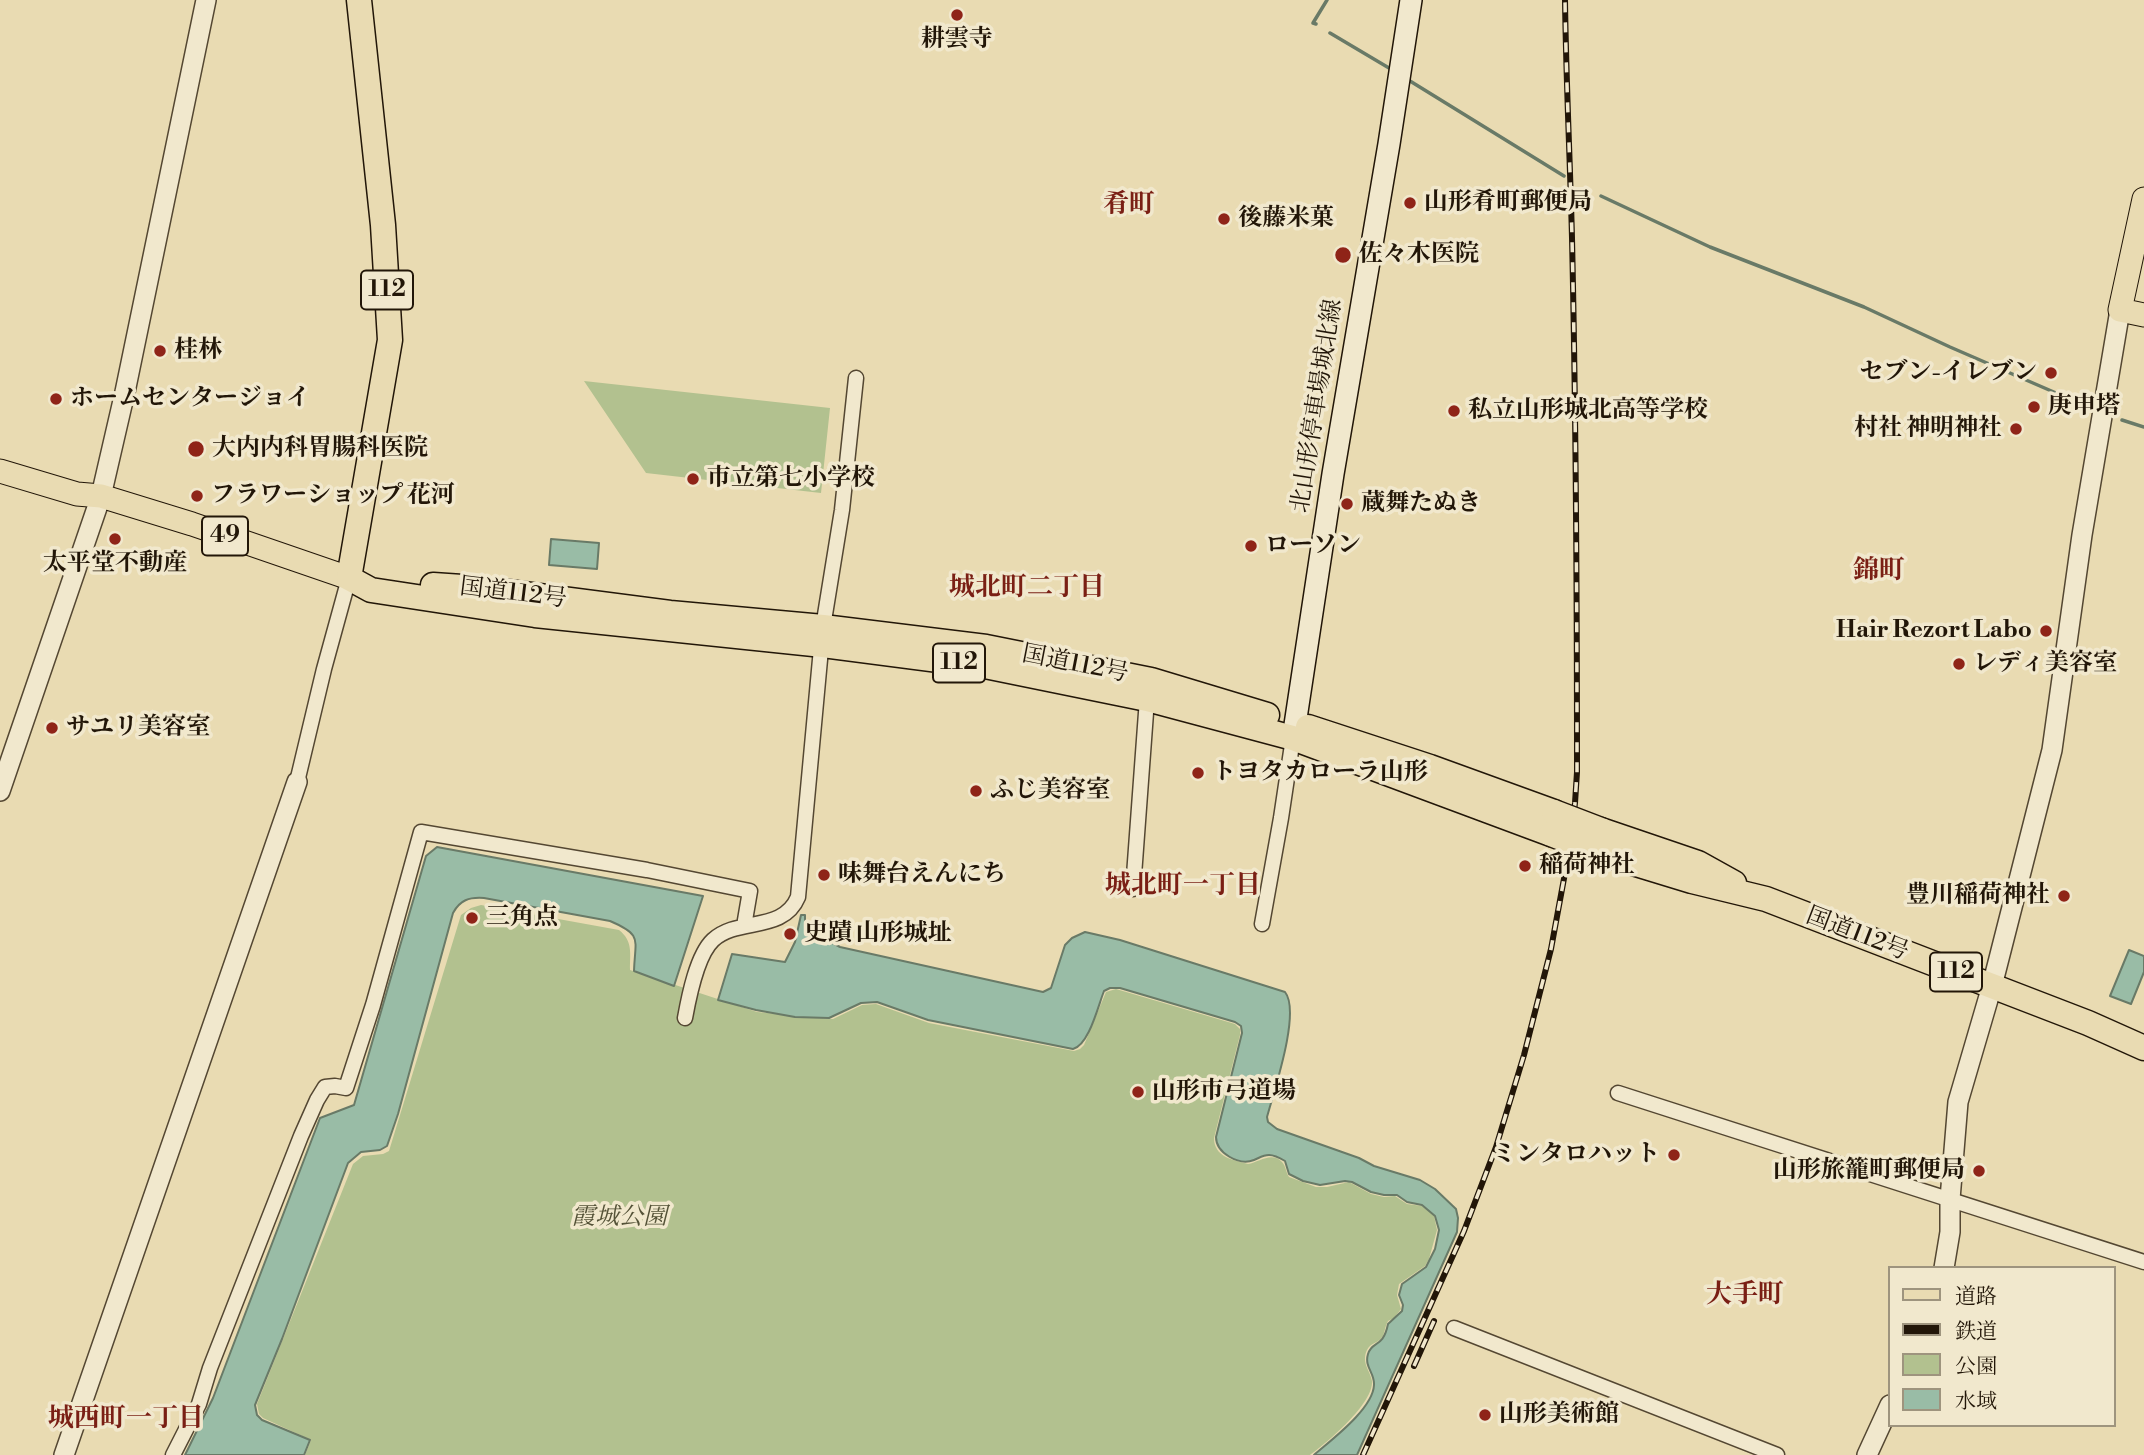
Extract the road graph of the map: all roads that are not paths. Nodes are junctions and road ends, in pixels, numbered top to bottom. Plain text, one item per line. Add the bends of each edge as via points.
1 (206, 0) edge
2 (359, 0) edge
3 (1410, 0) edge
4 (2144, 199) edge
5 (2120, 310) junction
6 (2144, 315) edge
7 (856, 378) dead end
8 (0, 459) edge
9 (0, 471) edge
10 (101, 496) junction
11 (349, 578) junction
12 (823, 636) junction
13 (1147, 699) junction
14 (1294, 731) junction
15 (297, 782) joint
16 (0, 791) edge
17 (1133, 889) dead end
18 (1262, 924) dead end
19 (744, 926) junction
20 (1992, 986) junction
21 (685, 1018) dead end
22 (2144, 1048) edge
23 (1618, 1093) dead end
24 (1950, 1199) junction
25 (2144, 1262) edge
26 (1944, 1266) edge
27 (1454, 1328) dead end
28 (1888, 1409) edge
29 (64, 1455) edge
30 (173, 1455) edge
31 (1777, 1455) edge
32 (1867, 1455) edge

1 - 10 street
2 - 11 highway, 112 via 390,340
3 - 14 main road, 北山形停車場城北線
4 - 5 main road
5 - 6 main road
5 - 20 street via 2052,750
7 - 12 street
8 - 10 main road, 49 via 80,484
9 - 10 main road, 49 via 77,494
10 - 11 main road, 49
10 - 16 street
11 - 12 highway, 国道112号 / 112 via 371,590 535,615
11 - 15 street
12 - 13 highway, 国道112号 / 112
12 - 14 highway, 国道112号 / 112 via 986,647 1137,677
12 - 19 street via 798,897 786,915
13 - 14 highway, 国道112号 / 112
13 - 17 street
14 - 18 street
14 - 20 highway, 国道112号 / 112, bridge via 1553,823 1692,881 1766,900
15 - 29 street
19 - 21 street via 710,942 691,987
19 - 30 street via 750,891 421,832 346,1088 325,1087 317,1100 199,1404
20 - 22 highway, 国道112号 / 112
20 - 24 street via 1958,1102
23 - 24 street
24 - 25 street
24 - 26 street
27 - 31 street
28 - 32 street

